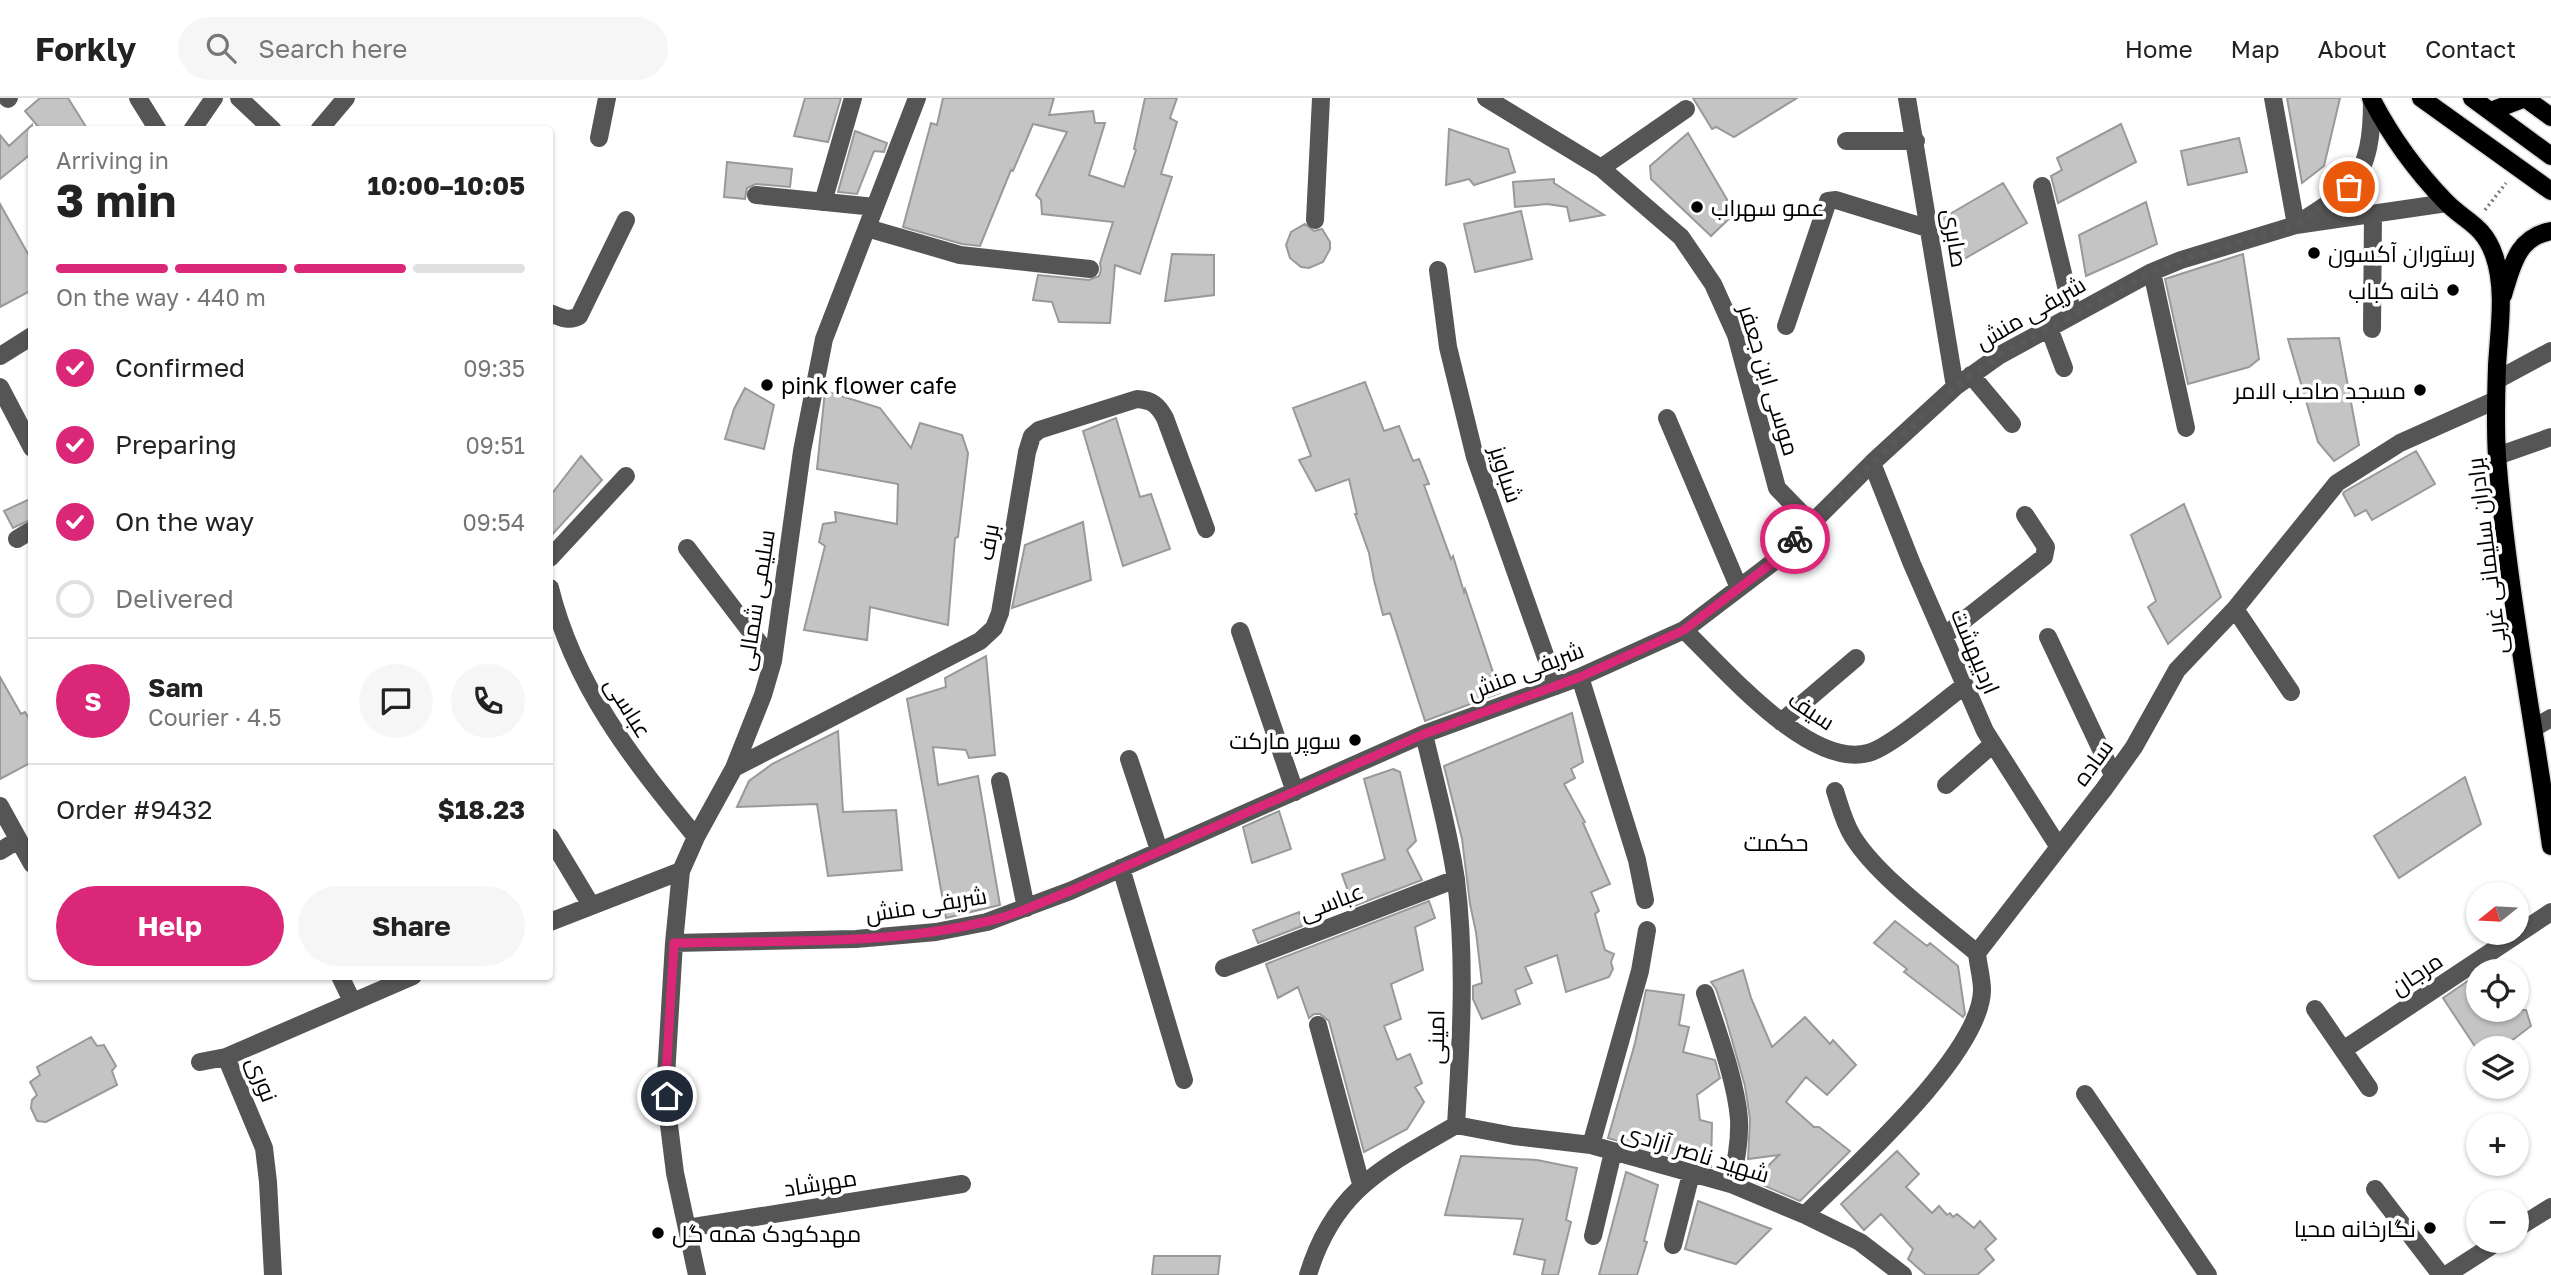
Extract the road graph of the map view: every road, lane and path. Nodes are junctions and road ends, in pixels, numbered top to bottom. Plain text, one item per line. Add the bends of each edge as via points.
1 (138, 98) edge
2 (214, 98) edge
3 (239, 98) edge
4 (346, 98) edge
5 (607, 98) edge
6 (853, 98) edge
7 (917, 98) edge
8 (1321, 98) edge
9 (1486, 98) edge
10 (1907, 98) edge
11 (2273, 98) edge
12 (2421, 98) edge
13 (2472, 98) edge
14 (2525, 98) edge
15 (2372, 100) edge
16 (2494, 105) edge
17 (1686, 109) dead end
18 (2551, 117) edge
19 (156, 126) edge
20 (195, 126) edge
21 (269, 126) edge
22 (326, 126) edge
23 (599, 138) dead end
24 (1846, 141) dead end
25 (1916, 141) junction
26 (2551, 156) edge
27 (2518, 167) junction
28 (1601, 168) junction
29 (2042, 186) dead end
30 (2551, 191) edge
31 (756, 195) dead end
32 (823, 202) junction
33 (2447, 203) junction
34 (875, 207) junction
35 (2373, 214) junction
36 (626, 220) dead end
37 (1314, 220) dead end
38 (2474, 223) junction
39 (2296, 225) junction
40 (867, 228) junction
41 (1930, 229) junction
42 (2551, 231) edge
43 (2488, 240) junction
44 (2518, 250) junction
45 (1090, 269) dead end
46 (1438, 270) dead end
47 (2152, 272) junction
48 (2501, 302) junction
49 (553, 314) edge
50 (2073, 315) junction
51 (1786, 326) dead end
52 (2049, 328) junction
53 (2372, 330) dead end
54 (28, 338) edge
55 (2551, 351) edge
56 (1, 354) edge
57 (2064, 368) dead end
58 (1972, 375) junction
59 (2497, 380) junction
60 (0, 387) edge
61 (1955, 387) junction
62 (2496, 400) junction
63 (1667, 418) dead end
64 (2012, 424) dead end
65 (2186, 428) dead end
66 (2551, 437) edge
67 (28, 440) edge
68 (2497, 456) junction
69 (1872, 463) junction
70 (626, 476) dead end
71 (2025, 515) dead end
72 (1811, 523) junction
73 (1206, 529) dead end
74 (687, 548) dead end
75 (553, 555) edge
76 (1739, 588) junction
77 (553, 597) edge
78 (2235, 609) junction
79 (1684, 630) junction
80 (1240, 631) dead end
81 (1944, 636) junction
82 (2048, 637) dead end
83 (1856, 658) dead end
84 (773, 661) junction
85 (1580, 677) junction
86 (1556, 686) junction
87 (1964, 686) junction
88 (2291, 692) dead end
89 (2551, 719) edge
90 (1780, 722) junction
91 (2534, 728) junction
92 (1424, 734) junction
93 (1993, 744) junction
94 (1129, 759) dead end
95 (734, 768) junction
96 (2113, 775) junction
97 (1000, 781) dead end
98 (1946, 785) dead end
99 (1835, 791) dead end
100 (1295, 792) junction
101 (0, 806) edge
102 (696, 837) junction
103 (18, 840) junction
104 (553, 842) edge
105 (2058, 846) junction
106 (2551, 846) edge
107 (1159, 850) junction
108 (0, 851) edge
109 (28, 857) edge
110 (1121, 868) junction
111 (681, 871) junction
112 (1455, 879) junction
113 (1645, 900) dead end
114 (591, 905) junction
115 (1026, 908) junction
116 (2551, 912) edge
117 (553, 921) edge
118 (1647, 930) dead end
119 (674, 943) junction
120 (1977, 953) junction
121 (1224, 968) dead end
122 (342, 980) edge
123 (403, 980) edge
124 (1705, 993) dead end
125 (352, 1001) junction
126 (2315, 1009) dead end
127 (1318, 1025) dead end
128 (2343, 1050) junction
129 (226, 1057) junction
130 (200, 1062) dead end
131 (1184, 1080) dead end
132 (2369, 1088) dead end
133 (2085, 1094) dead end
134 (1456, 1125) junction
135 (1591, 1146) junction
136 (1613, 1152) junction
137 (1691, 1174) junction
138 (962, 1184) dead end
139 (1361, 1184) junction
140 (1731, 1184) junction
141 (2375, 1189) dead end
142 (2551, 1207) edge
143 (1805, 1215) junction
144 (2529, 1221) edge
145 (687, 1228) junction
146 (1593, 1236) dead end
147 (1673, 1245) dead end
148 (2480, 1253) edge
149 (273, 1275) edge
150 (697, 1275) edge
151 (1308, 1275) edge
152 (1903, 1275) edge
153 (2208, 1275) edge
154 (2441, 1275) edge
155 (2446, 1275) edge

1 - 19 street
2 - 20 street
3 - 21 street
4 - 22 street
5 - 23 street
6 - 32 street
7 - 34 street, سلیمی شمالی
8 - 37 street
9 - 28 street, موسی ابن جعفر
10 - 25 street, صابری
11 - 39 street
12 - 27 main road
13 - 16 main road
14 - 16 main road
14 - 18 main road
15 - 33 main road via 2411,160
15 - 39 street via 2366,156 2349,187
16 - 26 main road
17 - 28 street
24 - 25 street
25 - 41 street, صابری
27 - 30 main road
27 - 38 path
28 - 72 street, موسی ابن جعفر via 1681,237 1713,284 1736,335 1777,488
29 - 50 street
31 - 32 street
32 - 34 street
33 - 35 street
33 - 38 main road
34 - 40 street, سلیمی شمالی
35 - 39 street
35 - 53 street
36 - 49 street via 579,316
38 - 43 main road
39 - 47 street, شریفی منش
40 - 45 street via 960,255
40 - 84 street, سلیمی شمالی via 824,339 802,451
41 - 51 street via 1828,201
41 - 61 street, صابری
42 - 44 main road via 2531,238
43 - 44 main road
43 - 48 main road
44 - 48 main road
46 - 86 street, شباویز via 1448,347 1475,457
47 - 50 street, شریفی منش
47 - 65 street
48 - 59 main road, برادران سلیمانی غربی
50 - 52 street, شریفی منش
52 - 57 street
52 - 58 street, شریفی منش
54 - 56 street
55 - 59 street
58 - 61 street, شریفی منش
58 - 64 street
59 - 62 main road, برادران سلیمانی غربی
60 - 67 street
61 - 69 street, شریفی منش
62 - 68 main road, برادران سلیمانی غربی
62 - 78 street, ساده via 2400,443 2337,483
63 - 76 street
66 - 68 street
68 - 91 main road, برادران سلیمانی غربی
69 - 72 street, شریفی منش
69 - 81 street, اردیبهشت
70 - 75 street
71 - 81 street via 2046,547 2044,557
72 - 76 street, شریفی منش via 1772,563
73 - 95 street, برف via 1165,418 1153,402 1137,399 1039,430 1027,452 994,628 981,640
74 - 84 street
76 - 79 street, شریفی منش
77 - 102 street, عباسی via 579,673 637,764
78 - 88 street
78 - 96 street, ساده via 2177,670
79 - 85 street, شریفی منش
79 - 90 street, سیف
80 - 100 street
81 - 87 street, اردیبهشت
82 - 96 street
83 - 90 street
84 - 95 street, سلیمی شمالی
85 - 86 street, شریفی منش
85 - 113 street via 1637,860
86 - 92 street, شریفی منش
87 - 90 street, سیف via 1880,749 1855,756 1810,743
87 - 93 street, اردیبهشت
89 - 91 street
91 - 106 main road, برادران سلیمانی غربی
92 - 100 street, شریفی منش
92 - 112 street, امینی
93 - 98 street
93 - 105 street, اردیبهشت
94 - 107 street
95 - 102 street, سلیمی شمالی
96 - 105 street, ساده
97 - 115 street
99 - 120 street via 1850,834 1860,848
100 - 107 street, شریفی منش
101 - 103 street
102 - 111 street, سلیمی شمالی
103 - 108 street
103 - 109 street
104 - 114 street
105 - 120 street, ساده
107 - 110 street, شریفی منش
110 - 115 street, شریفی منش
110 - 131 street
111 - 114 street
111 - 119 street, سلیمی شمالی
112 - 121 street, عباسی
112 - 134 street, امینی via 1461,967
114 - 117 street
115 - 119 street, شریفی منش via 936,932 856,939
116 - 128 street, مرجان
118 - 135 street via 1640,971
119 - 145 street, سلیمی شمالی via 666,1076 675,1173
120 - 143 street via 1982,992 1973,1021 1951,1061 1908,1114
122 - 125 street
123 - 125 street, نوری
124 - 140 street via 1739,1119
125 - 129 street, نوری
126 - 128 street
127 - 139 street
128 - 132 street
129 - 130 street
129 - 149 street, نوری via 264,1148
133 - 153 street
134 - 135 street, شهید ناصر آزادی
134 - 139 street
135 - 136 street, شهید ناصر آزادی
136 - 137 street, شهید ناصر آزادی
136 - 146 street
137 - 140 street, شهید ناصر آزادی
137 - 147 street
138 - 145 street, مهرشاد
139 - 151 street via 1338,1210 1316,1248
140 - 143 street, شهید ناصر آزادی
141 - 154 street
142 - 144 street
143 - 152 street, شهید ناصر آزادی via 1860,1242
145 - 150 street, سلیمی شمالی
148 - 155 street

